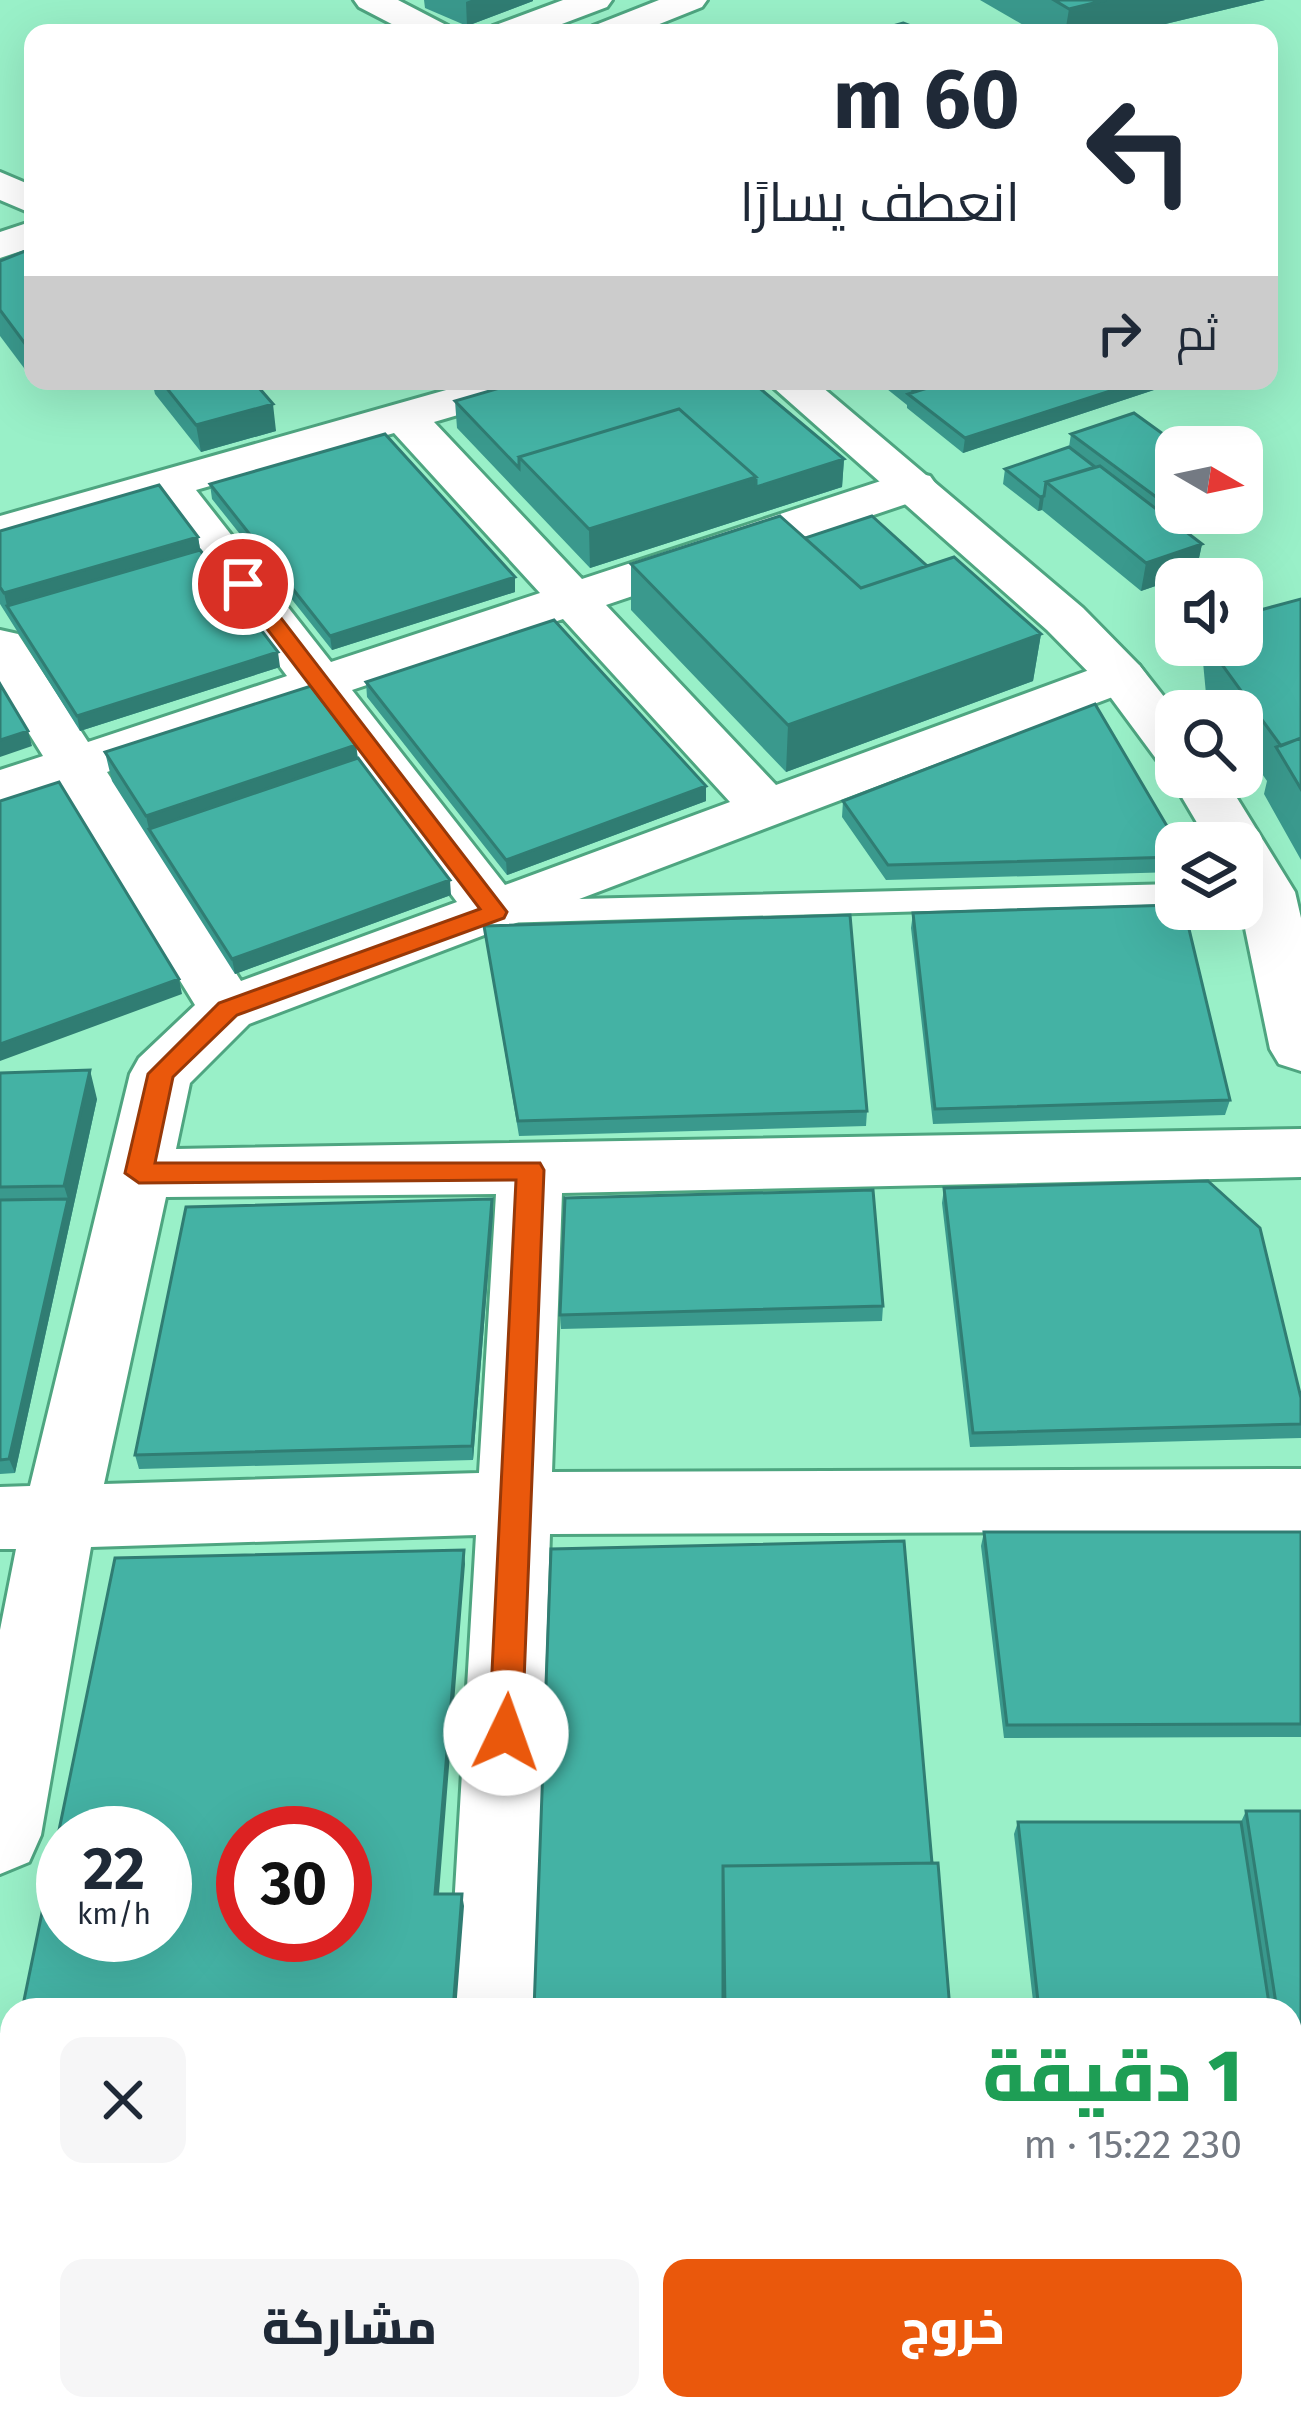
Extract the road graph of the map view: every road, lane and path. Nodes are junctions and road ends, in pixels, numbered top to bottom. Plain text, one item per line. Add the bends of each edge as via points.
1 (595, 0) edge
2 (690, 0) edge
3 (376, 1) edge
4 (419, 24) edge
5 (530, 24) edge
6 (628, 24) edge
7 (496, 390) edge
8 (799, 390) edge
9 (404, 417) junction
10 (168, 485) junction
11 (913, 486) junction
12 (0, 531) edge
13 (570, 598) junction
14 (0, 645) edge
15 (1121, 676) junction
16 (319, 682) junction
17 (1155, 721) edge
18 (74, 764) junction
19 (0, 789) edge
20 (766, 807) junction
21 (1155, 895) edge
22 (495, 912) junction
23 (1263, 923) edge
24 (228, 1009) junction
25 (1301, 1049) edge
26 (1301, 1154) edge
27 (530, 1170) junction
28 (139, 1173) junction
29 (1301, 1500) edge
30 (518, 1503) junction
31 (30, 1517) edge
32 (0, 1835) edge
33 (492, 1998) edge

1 - 5 street
2 - 6 street
3 - 4 street
7 - 9 street
8 - 11 street
9 - 10 street
9 - 13 street
10 - 12 street
10 - 16 street
11 - 13 street
11 - 15 street
13 - 16 street
13 - 20 street
14 - 18 street
15 - 17 street
15 - 20 street
16 - 18 street
16 - 22 street
18 - 19 street
18 - 24 street
20 - 22 street
21 - 22 lane
22 - 24 street
23 - 25 street
24 - 28 street via 161,1074
26 - 27 street
27 - 28 street
27 - 30 street
28 - 31 street
29 - 30 street
30 - 31 street
30 - 33 street
31 - 32 street

